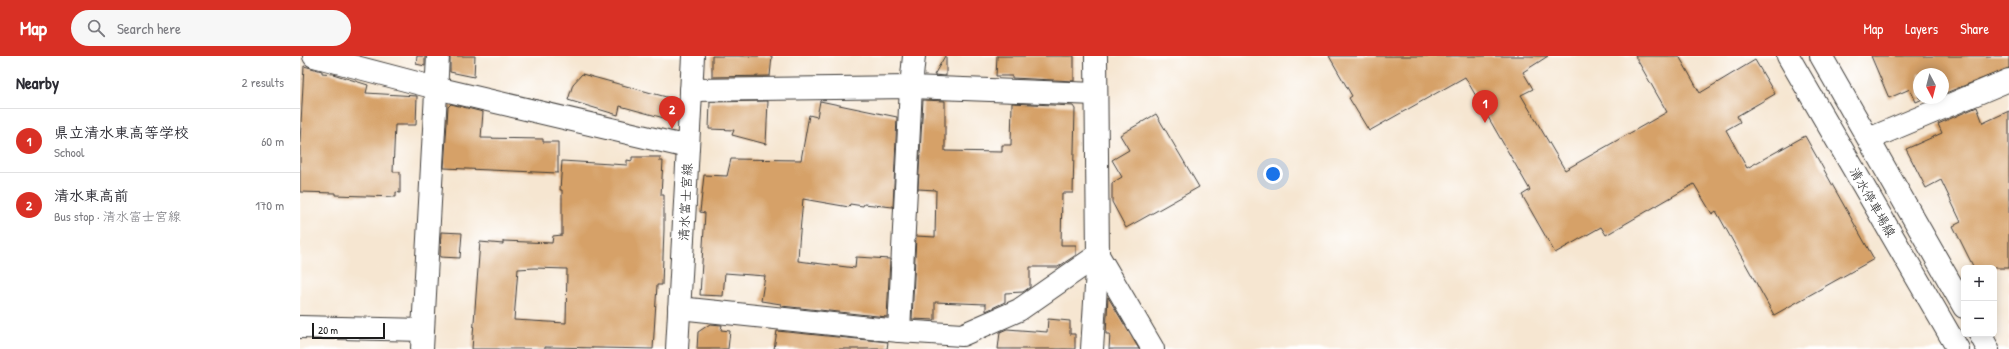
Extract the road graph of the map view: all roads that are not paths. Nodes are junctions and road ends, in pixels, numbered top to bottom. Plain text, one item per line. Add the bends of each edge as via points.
1 (314, 56) edge
2 (438, 56) edge
3 (693, 56) edge
4 (914, 56) edge
5 (1096, 56) edge
6 (1788, 56) edge
7 (1821, 56) edge
8 (2009, 80) edge
9 (911, 87) junction
10 (436, 88) junction
11 (692, 90) junction
12 (1096, 94) junction
13 (1869, 139) junction
14 (688, 147) junction
15 (1098, 255) junction
16 (1961, 302) edge
17 (679, 308) junction
18 (300, 327) edge
19 (899, 331) junction
20 (1982, 337) edge
21 (422, 339) edge
22 (677, 349) edge
23 (1092, 349) edge
24 (1153, 349) edge
25 (1958, 349) edge
26 (1988, 349) edge

1 - 10 street
2 - 10 street
3 - 11 street, 清水富士宮線
4 - 9 street
5 - 12 street
6 - 25 street, 清水停車場線
7 - 13 street, 清水停車場線
8 - 13 street
9 - 11 street
9 - 12 street
9 - 19 street
10 - 14 street
10 - 21 street
11 - 14 street, 清水富士宮線
12 - 15 street
13 - 16 street, 清水停車場線
14 - 17 street, 清水富士宮線
15 - 19 street via 1019,310 962,335
15 - 23 street
15 - 24 street
17 - 19 street
17 - 22 street, 清水富士宮線
18 - 21 street
20 - 26 street

